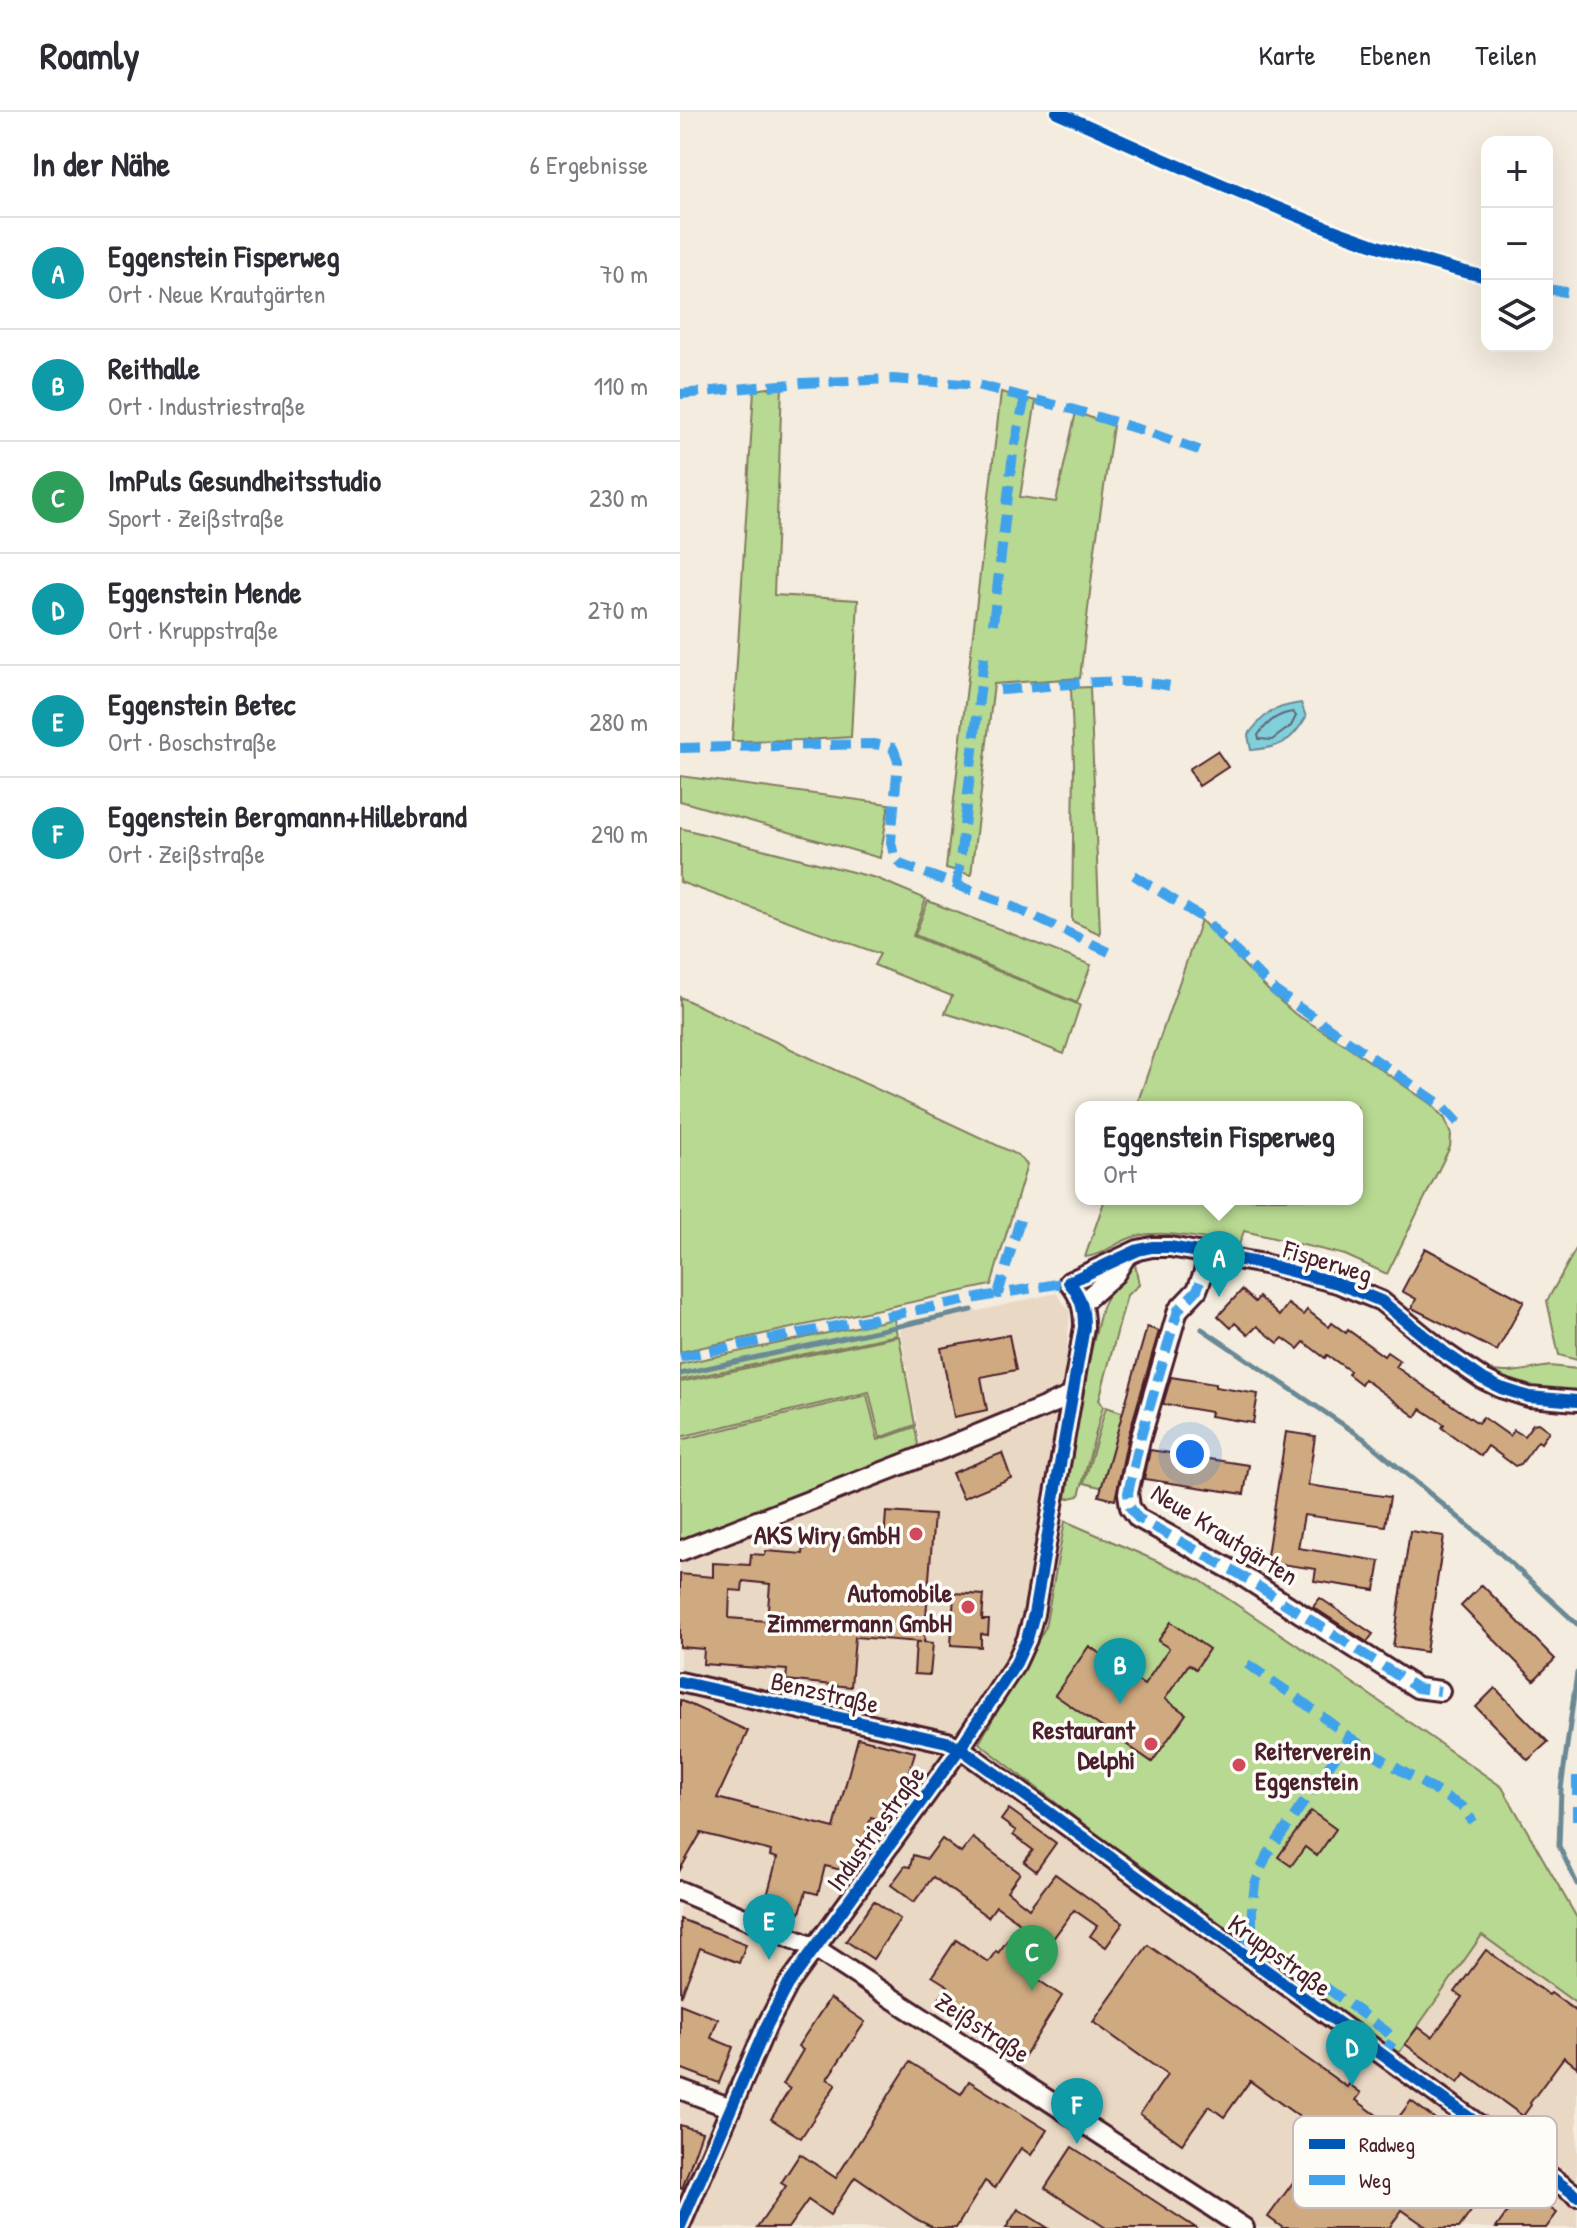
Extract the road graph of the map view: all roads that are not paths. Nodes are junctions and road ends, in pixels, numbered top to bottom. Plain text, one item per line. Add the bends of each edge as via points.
1 (1207, 1253) junction
2 (1126, 1256) junction
3 (1082, 1303) junction
4 (1071, 1396) junction
5 (1577, 1401) edge
6 (680, 1551) edge
7 (680, 1682) edge
8 (1440, 1691) dead end
9 (960, 1748) junction
10 (680, 1891) edge
11 (815, 1948) junction
12 (680, 2089) edge
13 (731, 2108) junction
14 (1466, 2116) edge
15 (1557, 2182) edge
16 (1577, 2196) edge
17 (680, 2226) edge
18 (1244, 2228) edge

1 - 2 street, Fisperweg via 1152,1247
1 - 5 street, Fisperweg via 1362,1292 1483,1379 1529,1397
1 - 8 street, Neue Krautgärten via 1197,1290 1178,1310 1140,1440 1128,1493 1130,1507 1138,1518 1239,1574 1417,1688
2 - 3 street via 1115,1274
2 - 3 street, Fisperweg via 1069,1282
3 - 4 street via 1084,1327
4 - 6 street
4 - 9 street, Industriestraße via 1027,1639
7 - 9 street, Benzstraße
9 - 11 street, Industriestraße
9 - 14 street, Kruppstraße
10 - 11 street, Zeißstraße
11 - 13 street, Industriestraße via 767,2025
11 - 18 street, Zeißstraße
12 - 13 street
13 - 17 street, Industriestraße
15 - 16 street, Kruppstraße

